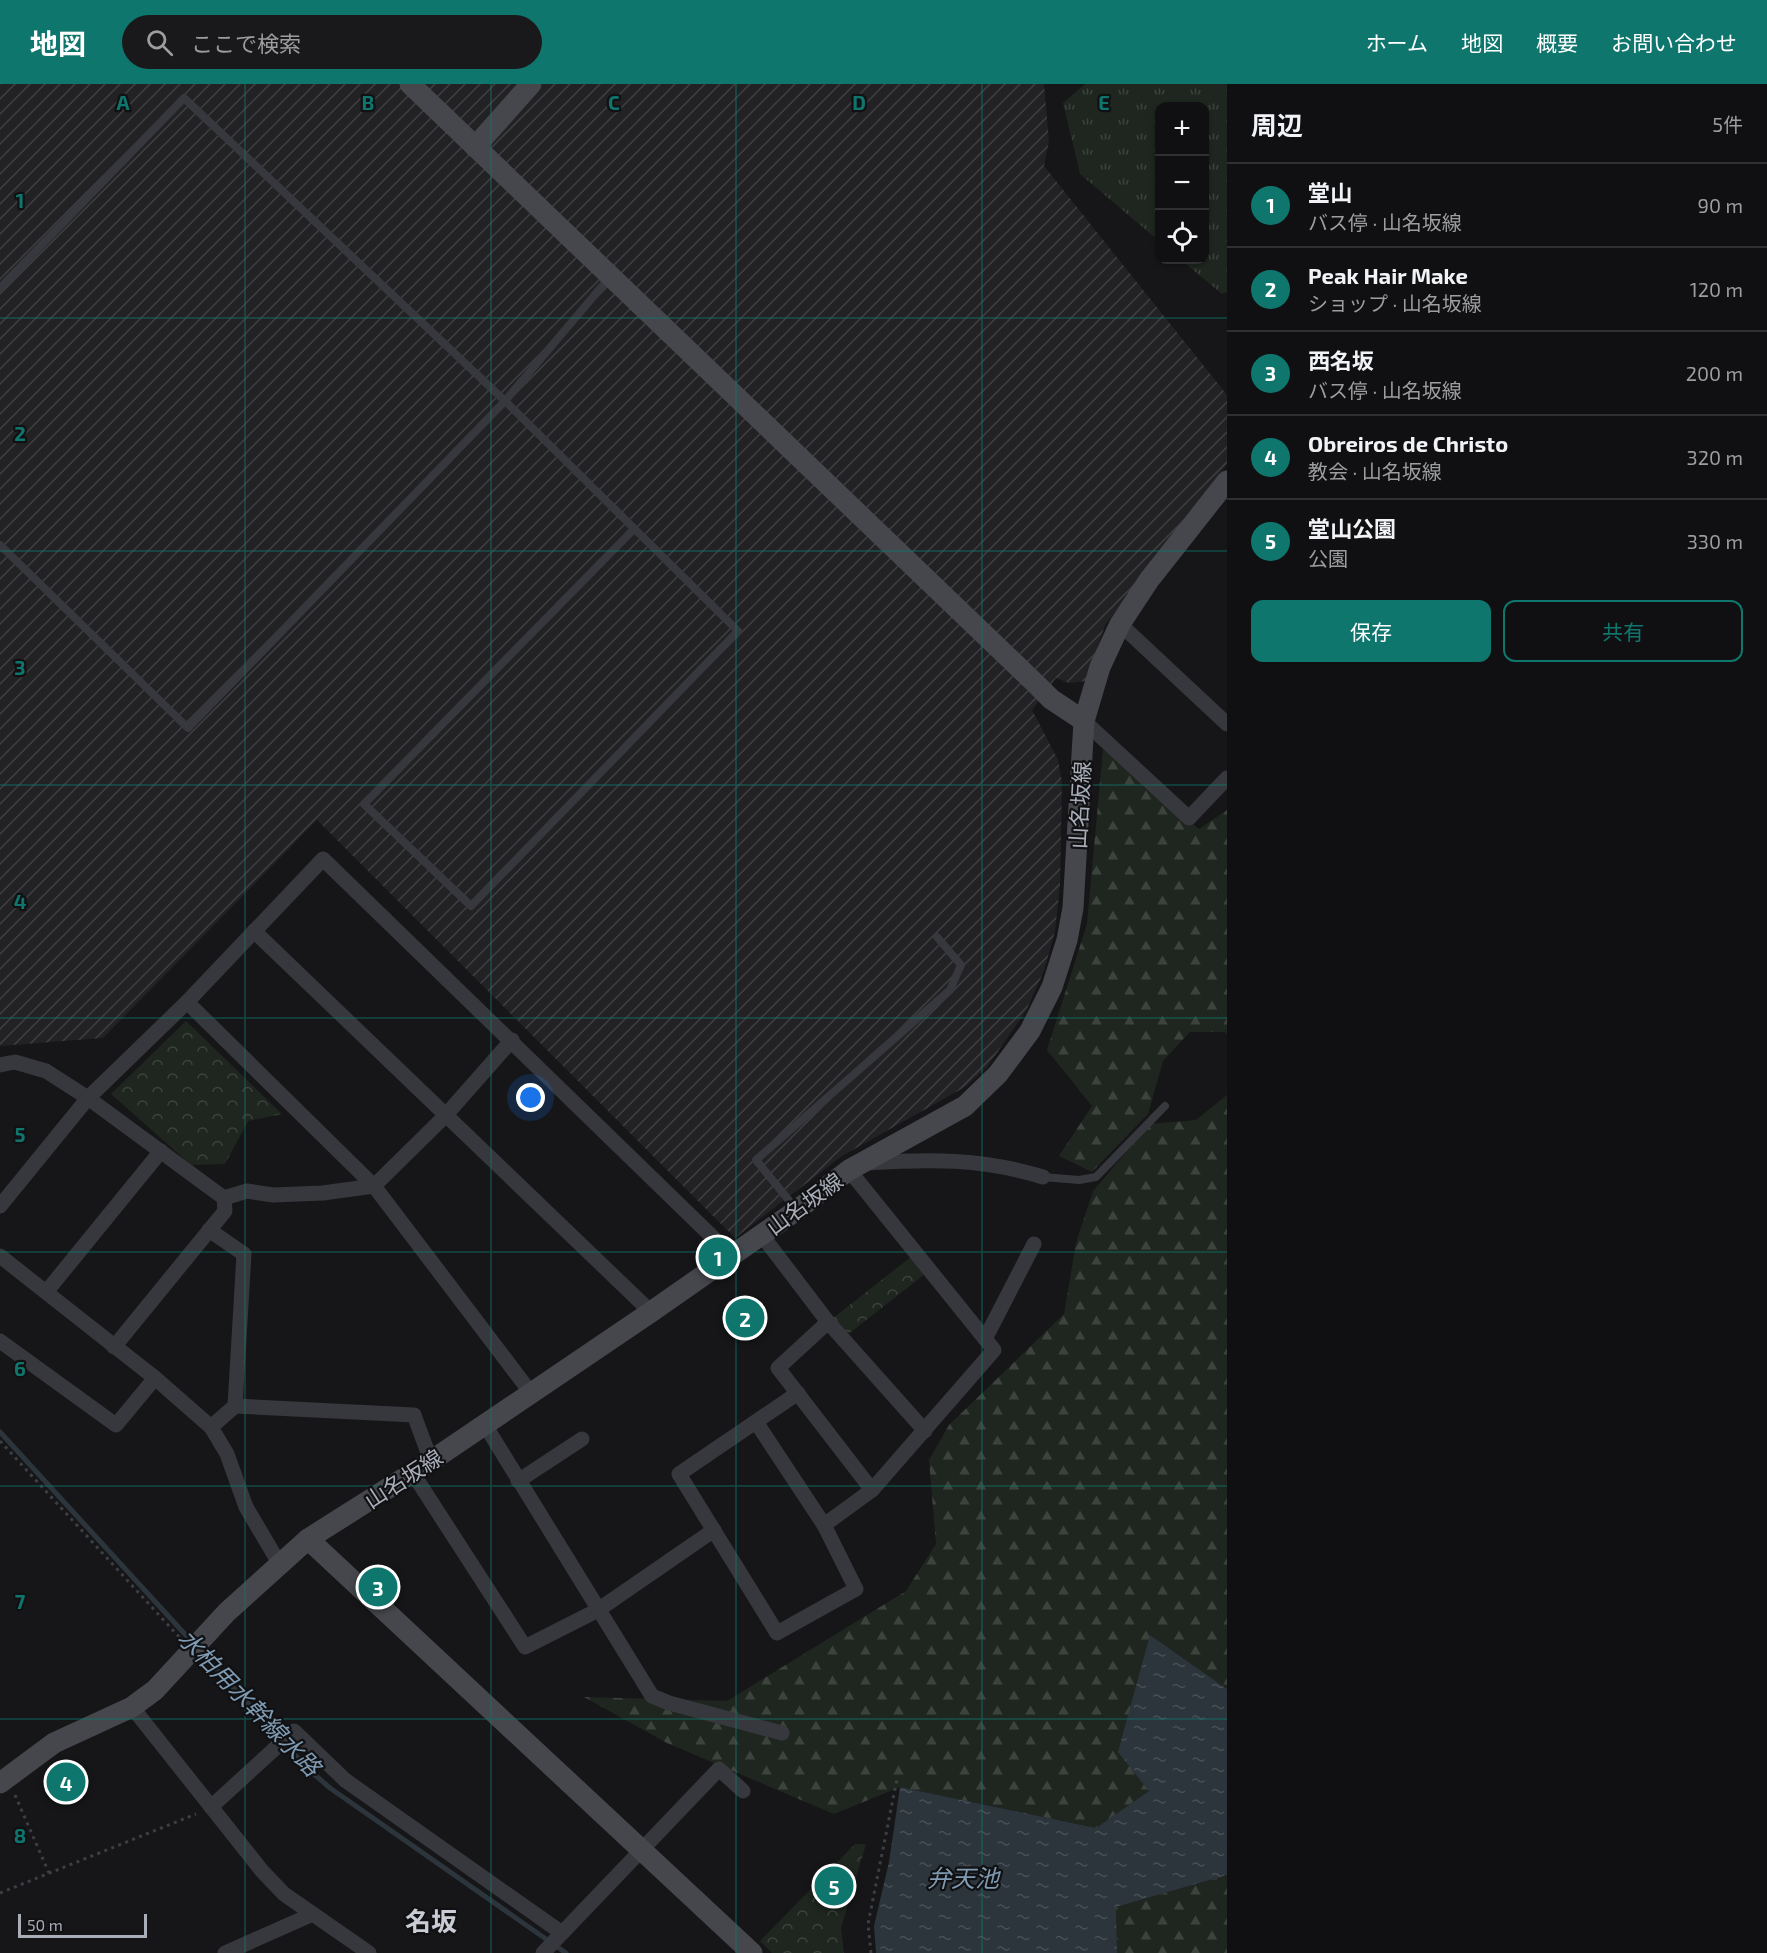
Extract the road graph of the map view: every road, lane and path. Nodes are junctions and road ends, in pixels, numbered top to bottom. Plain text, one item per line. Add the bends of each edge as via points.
1 (410, 84) edge
2 (531, 84) edge
3 (475, 147) junction
4 (610, 277) junction
5 (0, 288) edge
6 (505, 401) junction
7 (1227, 481) edge
8 (634, 529) junction
9 (0, 545) edge
10 (1120, 624) junction
11 (1084, 721) junction
12 (1227, 724) edge
13 (1227, 778) edge
14 (254, 931) junction
15 (937, 937) dead end
16 (187, 1002) junction
17 (512, 1040) junction
18 (0, 1065) edge
19 (88, 1098) junction
20 (1165, 1106) dead end
21 (444, 1116) junction
22 (161, 1151) junction
23 (854, 1166) junction
24 (1043, 1177) joint
25 (374, 1186) junction
26 (224, 1198) junction
27 (0, 1206) edge
28 (797, 1210) junction
29 (209, 1230) junction
30 (761, 1234) junction
31 (1034, 1244) dead end
32 (731, 1255) junction
33 (0, 1256) edge
34 (47, 1291) junction
35 (651, 1312) junction
36 (828, 1322) junction
37 (985, 1339) junction
38 (0, 1341) edge
39 (114, 1347) junction
40 (155, 1378) junction
41 (531, 1393) junction
42 (798, 1394) junction
43 (235, 1407) junction
44 (756, 1422) junction
45 (485, 1425) junction
46 (211, 1427) junction
47 (925, 1431) junction
48 (582, 1438) dead end
49 (0, 1441) edge
50 (431, 1461) junction
51 (412, 1472) junction
52 (518, 1481) junction
53 (872, 1490) junction
54 (824, 1525) junction
55 (714, 1530) junction
56 (308, 1539) junction
57 (279, 1563) junction
58 (598, 1610) junction
59 (191, 1650) junction
60 (132, 1707) junction
61 (782, 1732) dead end
62 (897, 1779) dead end
63 (3, 1780) edge
64 (743, 1791) dead end
65 (211, 1807) junction
66 (641, 1852) junction
67 (50, 1873) junction
68 (0, 1893) edge
69 (313, 1914) junction
70 (562, 1933) junction
71 (225, 1953) edge
72 (369, 1953) edge
73 (543, 1953) edge
74 (752, 1953) edge
75 (871, 1953) edge

1 - 3 main road
2 - 3 main road
3 - 4 main road
4 - 6 lane
4 - 11 main road via 1044,692
5 - 6 lane via 184,98
6 - 8 lane
6 - 9 lane via 188,728
7 - 10 main road, 山名坂線 via 1149,580
8 - 8 lane via 738,631 471,906 364,804
10 - 11 main road, 山名坂線 via 1100,667
10 - 12 street
11 - 13 street via 1190,818
11 - 23 main road, 山名坂線 via 1073,908 1052,987 1034,1022 998,1074 964,1106
14 - 16 street
14 - 17 street via 323,859
14 - 21 street
15 - 28 lane via 961,965 950,990 756,1160
16 - 19 street
16 - 25 street
17 - 21 street
17 - 32 street
18 - 19 street via 15,1062 46,1071
19 - 22 street
19 - 27 street
20 - 24 lane via 1096,1177
21 - 25 street
21 - 35 street
22 - 26 street
22 - 34 street
23 - 24 street via 941,1159 1008,1166
23 - 28 main road, 山名坂線
23 - 37 street
25 - 26 street via 313,1194 247,1191
25 - 41 street
26 - 29 street via 225,1211
28 - 30 main road, 山名坂線
29 - 39 street
29 - 43 street via 244,1254
30 - 32 main road, 山名坂線
30 - 36 street
31 - 37 street
32 - 35 main road, 山名坂線
33 - 34 street
34 - 39 street
35 - 41 main road, 山名坂線
36 - 42 street via 778,1368
36 - 47 street
37 - 47 street via 994,1350
38 - 40 street via 116,1425
39 - 40 street
40 - 46 street
41 - 45 main road, 山名坂線
42 - 44 street
42 - 53 street
43 - 46 street
43 - 50 street via 414,1415
44 - 54 street
44 - 55 street via 679,1474
45 - 50 main road, 山名坂線
45 - 52 street
46 - 57 street via 227,1454 246,1507
47 - 53 street
48 - 52 street
49 - 59 path
50 - 51 main road, 山名坂線
51 - 56 main road, 山名坂線
51 - 58 street via 525,1647
52 - 58 street
53 - 54 street
54 - 55 street via 856,1589 777,1634
55 - 58 street
56 - 57 main road, 山名坂線
56 - 66 main road
57 - 59 main road, 山名坂線
58 - 61 street via 652,1696
59 - 60 main road, 山名坂線 via 155,1690
60 - 63 main road, 山名坂線 via 54,1743
60 - 65 street
62 - 75 path via 868,1924
63 - 67 path
64 - 66 street via 719,1769
65 - 67 path
65 - 69 street via 262,1872
65 - 70 street via 294,1731 345,1780
66 - 70 street
66 - 74 main road
67 - 68 path
69 - 71 street
69 - 72 street
70 - 73 street

